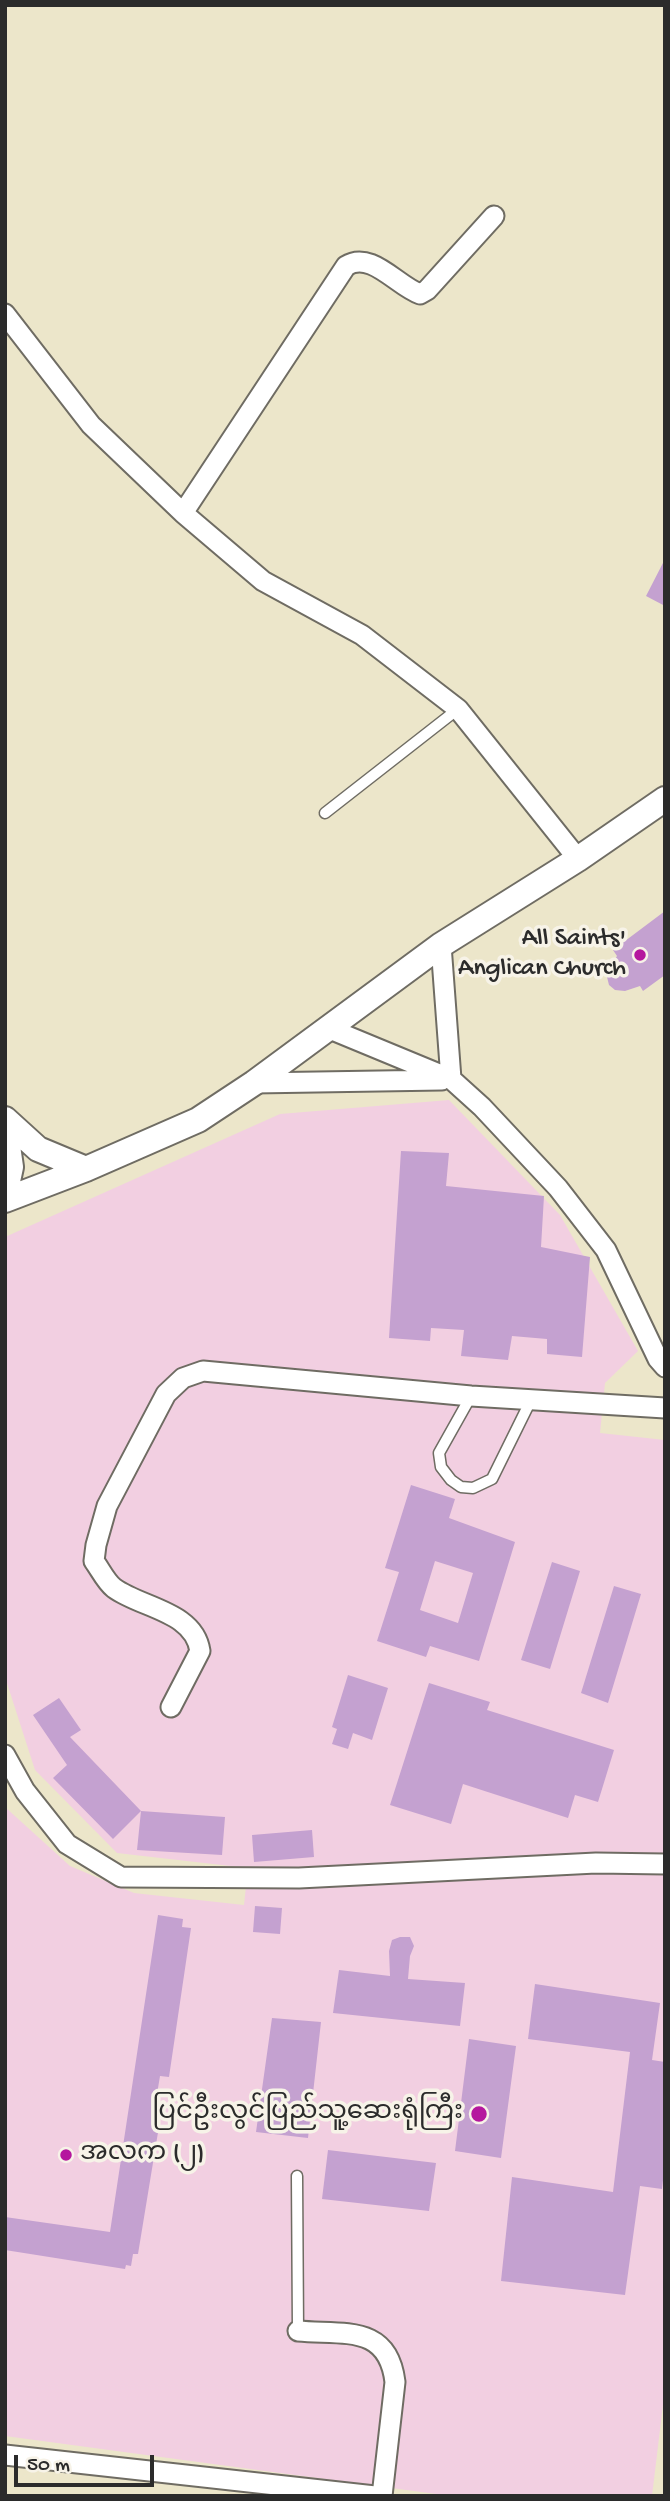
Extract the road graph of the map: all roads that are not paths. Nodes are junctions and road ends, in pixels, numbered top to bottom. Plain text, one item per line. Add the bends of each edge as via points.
1 (494, 216) dead end
2 (5, 314) edge
3 (183, 513) junction
4 (458, 709) junction
5 (665, 799) edge
6 (324, 813) dead end
7 (578, 859) junction
8 (441, 945) junction
9 (330, 1028) junction
10 (450, 1079) junction
11 (254, 1083) junction
12 (5, 1119) edge
13 (5, 1125) edge
14 (86, 1169) junction
15 (5, 1198) edge
16 (665, 1367) edge
17 (471, 1396) junction
18 (531, 1399) junction
19 (665, 1408) edge
20 (171, 1707) dead end
21 (5, 1755) edge
22 (665, 1864) edge
23 (297, 2176) dead end
24 (298, 2331) joint
25 (5, 2455) edge
26 (375, 2496) edge
27 (382, 2496) edge

1 - 3 street via 420,294 368,263 346,266
2 - 3 street via 91,425
3 - 4 street via 263,582 362,635
4 - 6 lane
4 - 7 street
5 - 7 street
7 - 8 street
8 - 9 street
8 - 10 street
9 - 10 street
9 - 11 street
10 - 11 street
10 - 16 street via 558,1188 606,1250
11 - 14 street via 198,1120
12 - 14 street via 38,1149
13 - 15 street via 11,1167
14 - 15 street
17 - 18 street
17 - 18 lane via 439,1453 440,1468 451,1480 472,1488 492,1479
17 - 20 street via 203,1370 183,1378 166,1394 107,1506 94,1561 113,1587 172,1616 190,1628 198,1642 200,1651
18 - 19 street
21 - 22 street via 25,1790 67,1844 121,1877 299,1878 596,1863
23 - 24 lane
24 - 27 street via 371,2337 393,2363 395,2382
25 - 26 street

